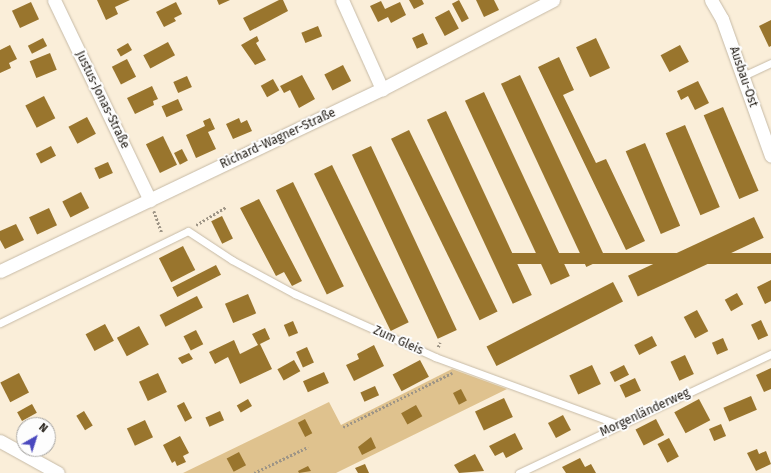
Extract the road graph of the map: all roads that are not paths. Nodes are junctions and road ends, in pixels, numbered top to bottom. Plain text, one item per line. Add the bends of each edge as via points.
1 (54, 0) edge
2 (342, 0) edge
3 (553, 0) edge
4 (711, 0) edge
5 (771, 63) edge
6 (743, 76) junction
7 (382, 89) junction
8 (771, 156) edge
9 (150, 200) junction
10 (0, 271) edge
11 (0, 323) edge
12 (771, 354) edge
13 (620, 425) junction
14 (0, 441) edge
15 (58, 473) edge
16 (519, 473) edge

1 - 9 street, Justus-Jonas-Straße
2 - 7 street
3 - 7 street, Richard-Wagner-Straße
4 - 6 street, Ausbau-Ost via 722,19
5 - 6 lane
6 - 8 street, Ausbau-Ost
7 - 9 street, Richard-Wagner-Straße
9 - 10 street, Richard-Wagner-Straße
11 - 13 lane, Zum Gleis via 188,231 232,260 295,294 463,368
12 - 13 lane, Morgenländerweg
13 - 16 lane, Morgenländerweg
14 - 15 street

